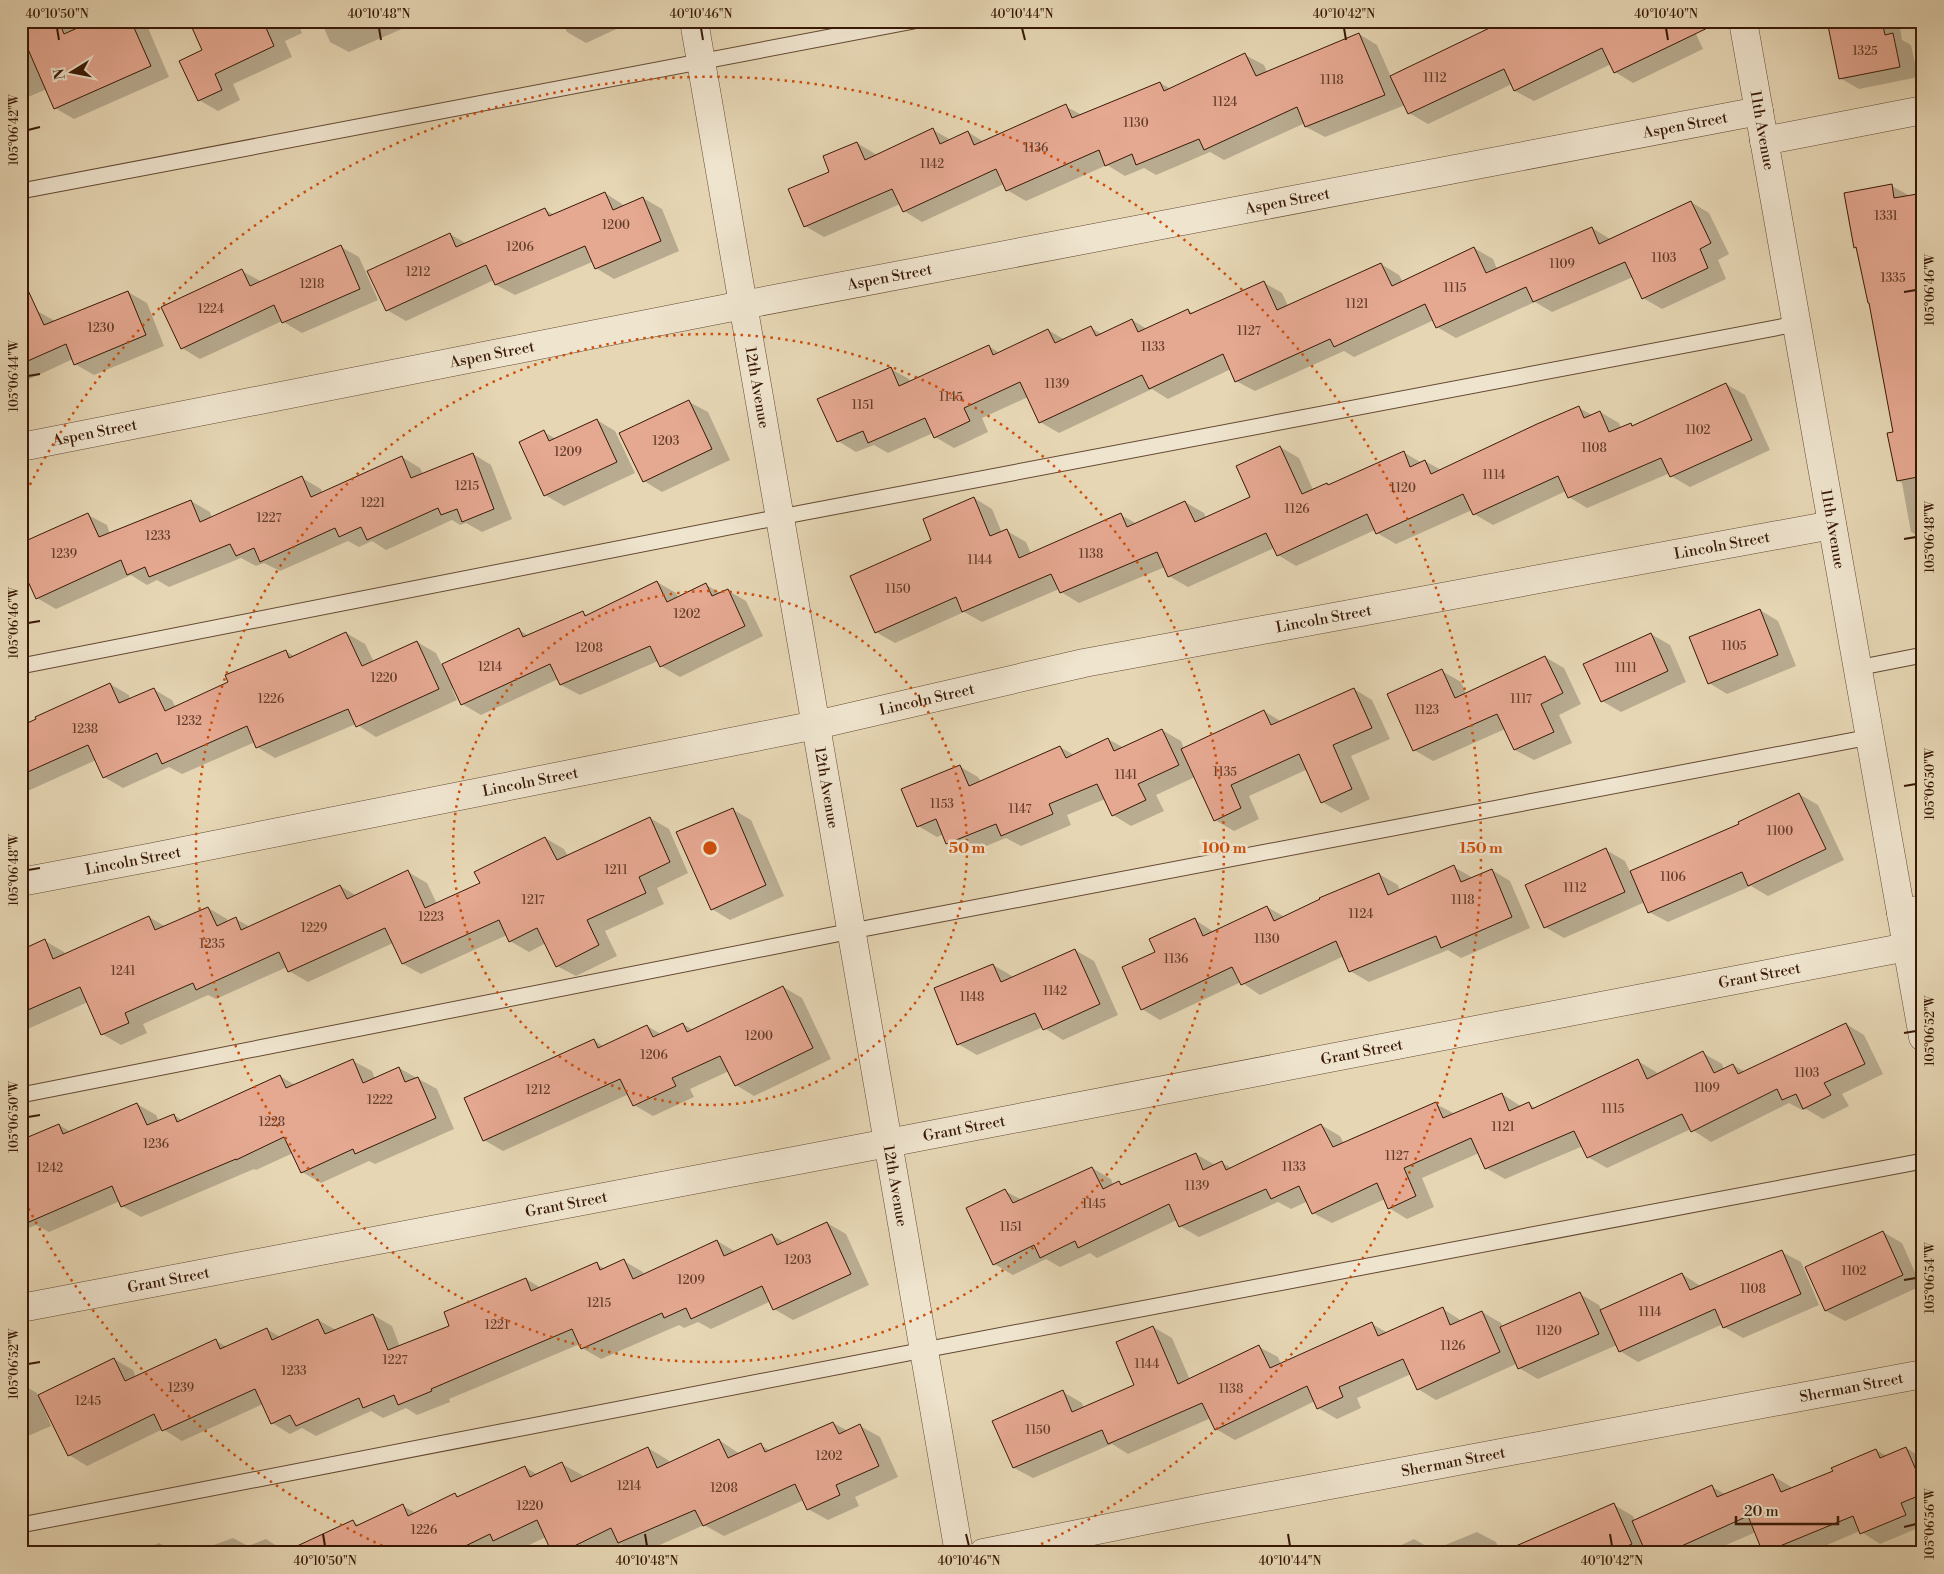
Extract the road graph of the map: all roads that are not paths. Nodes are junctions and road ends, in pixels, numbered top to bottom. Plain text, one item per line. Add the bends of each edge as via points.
1 (694, 21) edge
2 (914, 21) edge
3 (1743, 21) edge
4 (701, 63) junction
5 (1923, 110) edge
6 (1759, 112) junction
7 (1764, 141) junction
8 (21, 191) edge
9 (743, 305) junction
10 (1796, 324) junction
11 (21, 446) edge
12 (780, 517) junction
13 (1832, 525) junction
14 (1923, 655) edge
15 (21, 666) edge
16 (1857, 668) junction
17 (816, 725) junction
18 (1870, 737) junction
19 (21, 882) edge
20 (1912, 911) edge
21 (852, 931) junction
22 (1907, 947) junction
23 (1923, 1037) edge
24 (21, 1095) edge
25 (888, 1143) junction
26 (1923, 1161) edge
27 (21, 1308) edge
28 (924, 1350) junction
29 (1923, 1374) edge
30 (21, 1525) edge
31 (959, 1553) edge
32 (983, 1553) edge

1 - 4 street, 12th Avenue
2 - 4 lane
3 - 6 street, 11th Avenue
4 - 8 lane
4 - 9 street, 12th Avenue
5 - 7 street
6 - 7 street, 11th Avenue
6 - 9 street, Aspen Street
7 - 10 street, 11th Avenue
9 - 11 street, Aspen Street
9 - 12 street, 12th Avenue
10 - 12 lane
10 - 13 street, 11th Avenue
12 - 15 lane
12 - 17 street, 12th Avenue
13 - 16 street, 11th Avenue
13 - 17 street, Lincoln Street via 1084,663
14 - 16 lane
16 - 18 street, 11th Avenue
17 - 19 street, Lincoln Street
17 - 21 street, 12th Avenue
18 - 20 street, 11th Avenue
18 - 21 lane
20 - 22 street, 11th Avenue
21 - 24 lane
21 - 25 street, 12th Avenue
22 - 23 street, 11th Avenue
22 - 25 street, Grant Street
25 - 27 street, Grant Street
25 - 28 street, 12th Avenue
26 - 28 lane
28 - 30 lane
28 - 31 street, 12th Avenue
29 - 32 street, Sherman Street

